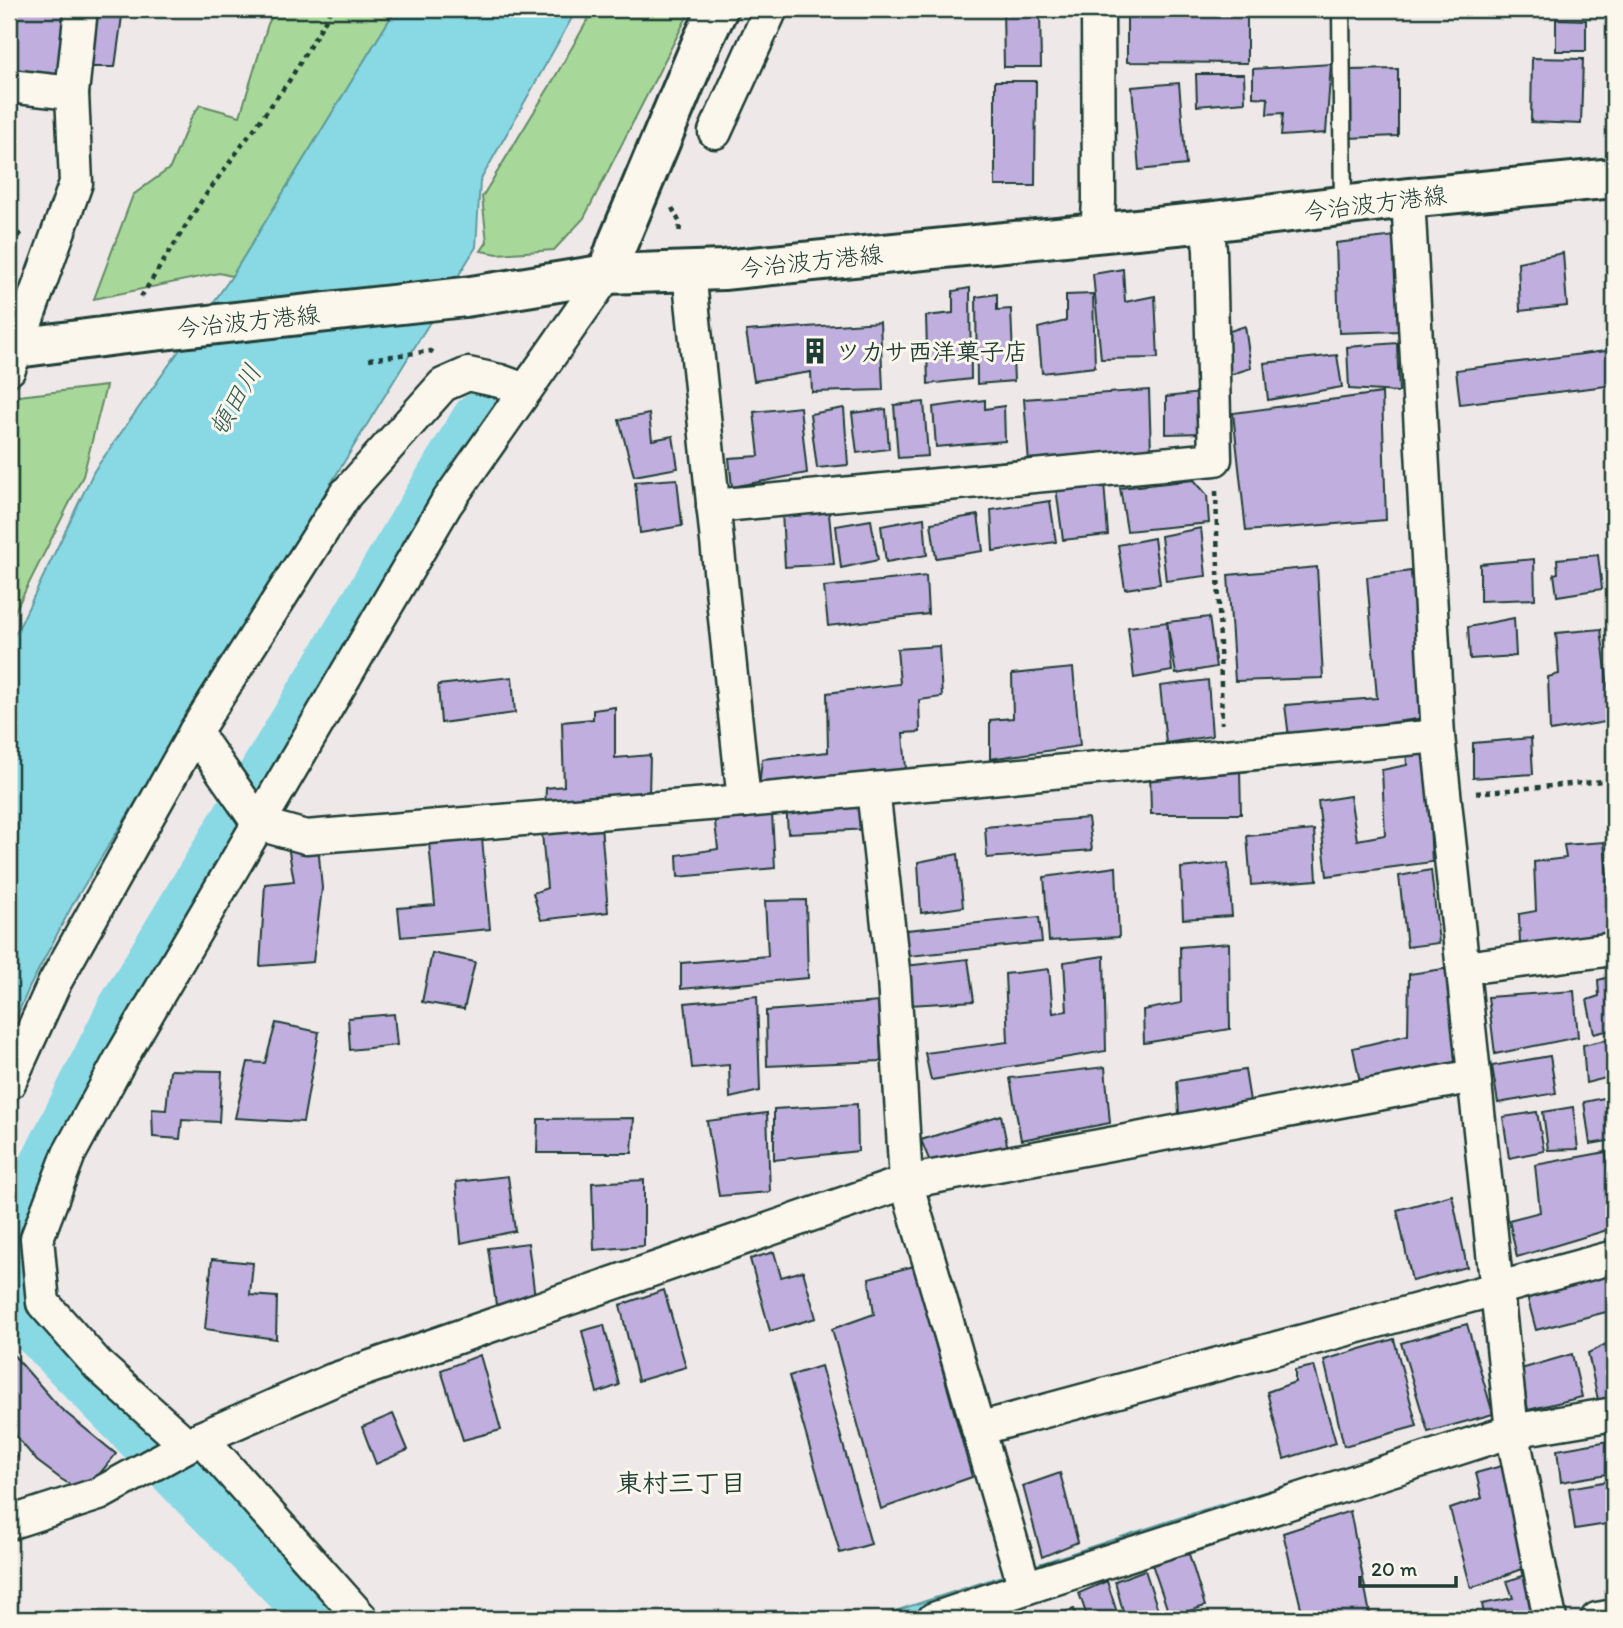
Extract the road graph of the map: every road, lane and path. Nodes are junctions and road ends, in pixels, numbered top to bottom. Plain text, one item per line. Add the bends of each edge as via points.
1 (81, 9) edge
2 (332, 9) edge
3 (718, 9) edge
4 (771, 9) edge
5 (1098, 9) edge
6 (1341, 9) edge
7 (9, 86) edge
8 (72, 93) junction
9 (715, 132) dead end
10 (1614, 178) edge
11 (1408, 198) junction
12 (1343, 207) junction
13 (1207, 222) junction
14 (1097, 233) junction
15 (689, 272) junction
16 (607, 274) junction
17 (117, 335) junction
18 (11, 356) edge
19 (369, 359) dead end
20 (468, 374) junction
21 (525, 390) junction
22 (1215, 459) junction
23 (713, 506) junction
24 (195, 732) junction
25 (1438, 736) junction
26 (1223, 755) junction
27 (1614, 780) edge
28 (873, 789) junction
29 (1445, 796) junction
30 (744, 801) junction
31 (259, 824) junction
32 (1614, 949) edge
33 (1463, 968) junction
34 (1474, 1076) junction
35 (9, 1083) edge
36 (906, 1182) junction
37 (1614, 1257) edge
38 (1496, 1289) junction
39 (1614, 1414) edge
40 (978, 1429) junction
41 (1512, 1431) junction
42 (194, 1442) junction
43 (9, 1523) edge
44 (1025, 1588) junction
45 (1614, 1616) edge
46 (362, 1619) edge
47 (934, 1619) edge
48 (1550, 1619) edge
49 (1597, 1619) edge

1 - 8 street
2 - 17 path via 289,81 202,200
3 - 16 main road
4 - 9 street
5 - 14 street
6 - 12 lane
7 - 8 street
8 - 18 street via 76,183
10 - 11 main road, 今治波方港線
11 - 12 main road, 今治波方港線
11 - 25 street
12 - 13 main road, 今治波方港線
13 - 14 main road, 今治波方港線
13 - 22 street
14 - 15 main road, 今治波方港線
15 - 16 main road, 今治波方港線
15 - 23 street
16 - 17 main road, 今治波方港線 via 465,297
16 - 21 street
17 - 18 main road, 今治波方港線
19 - 20 path via 431,351
20 - 21 street
20 - 24 street via 443,385 345,495
21 - 31 street via 446,503
22 - 23 street
22 - 26 path
23 - 30 street
24 - 31 street
24 - 35 street via 55,982
25 - 26 street
25 - 29 street
26 - 28 street
27 - 29 path
28 - 30 street
28 - 36 street via 894,979
29 - 33 street
30 - 31 street via 306,837
31 - 42 street via 69,1154 37,1238 43,1303 99,1366
32 - 33 street
33 - 34 street
34 - 36 street
34 - 38 street
36 - 40 street
36 - 42 street via 333,1380
37 - 38 street
38 - 40 street
38 - 41 street
39 - 41 street
40 - 44 street
41 - 44 street
41 - 48 street
42 - 43 street via 99,1494
42 - 46 street
44 - 47 street
45 - 49 street

